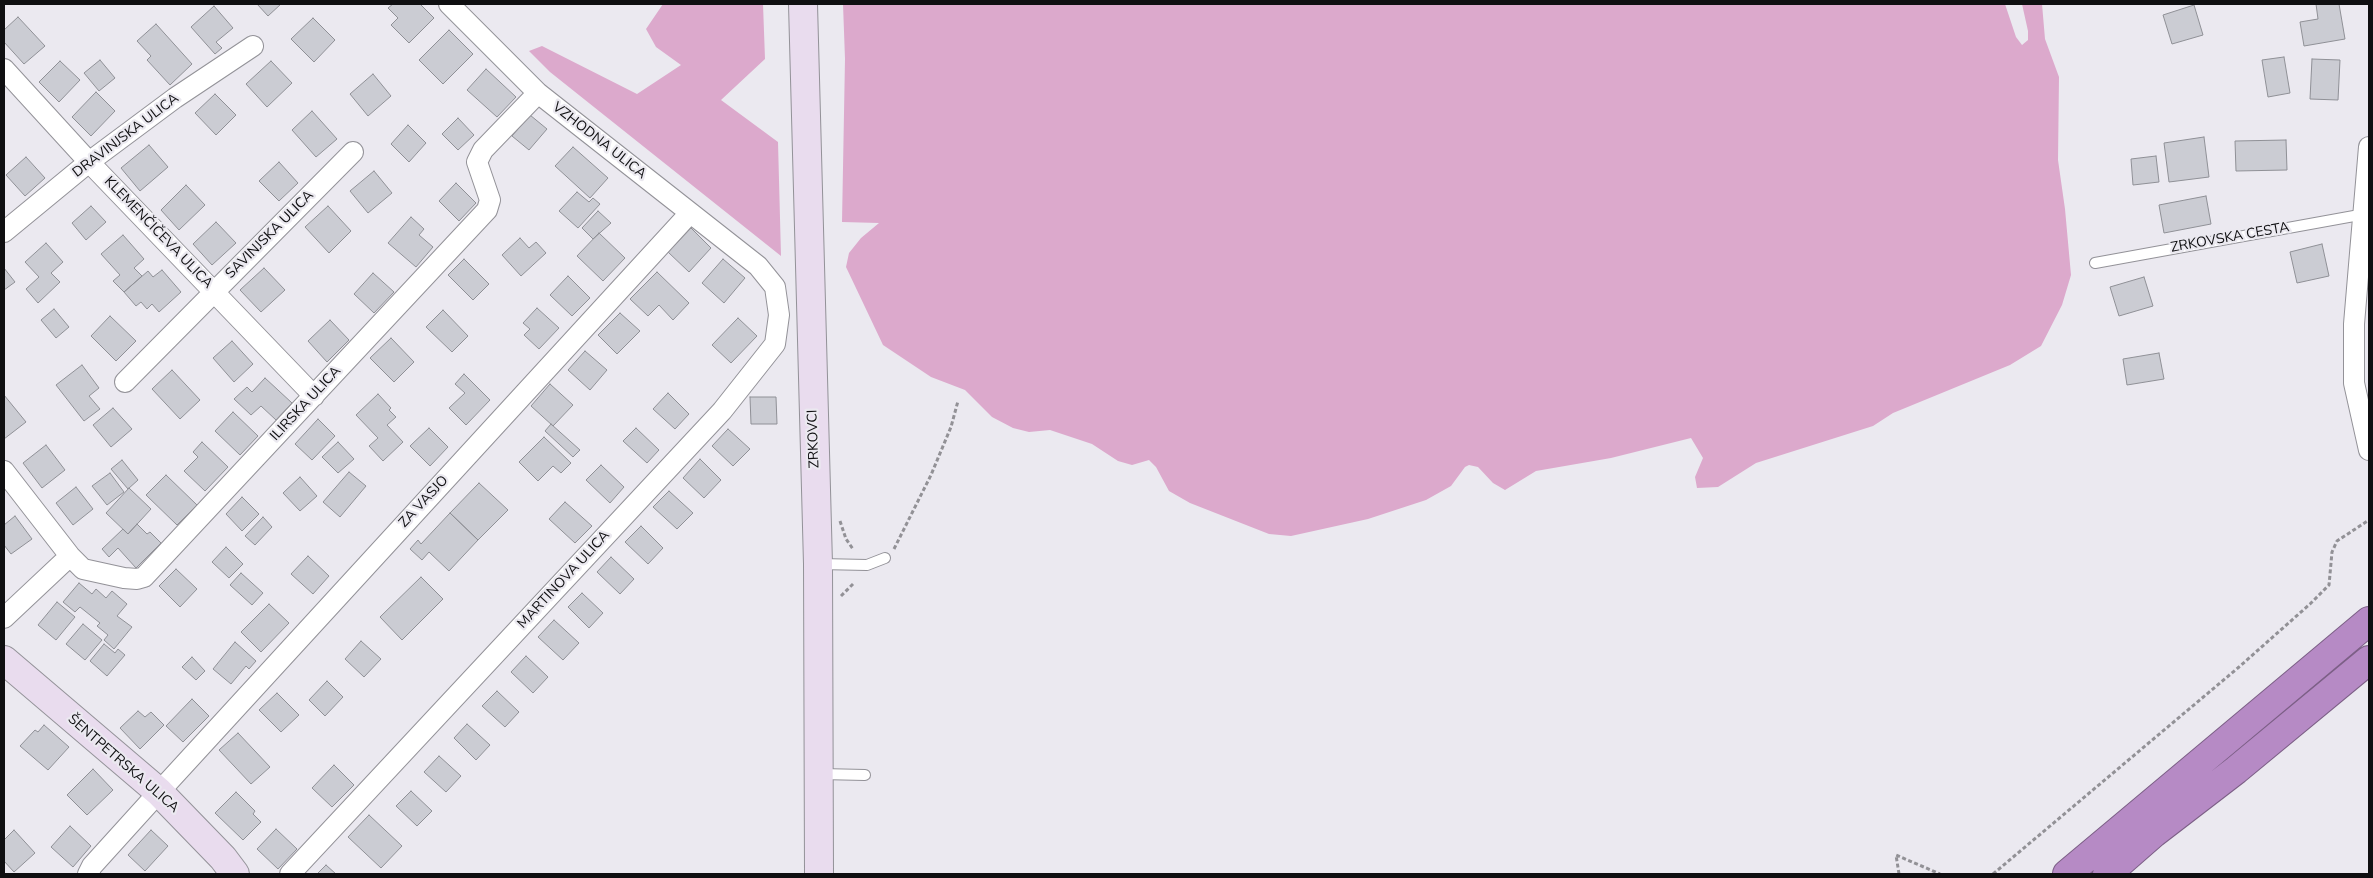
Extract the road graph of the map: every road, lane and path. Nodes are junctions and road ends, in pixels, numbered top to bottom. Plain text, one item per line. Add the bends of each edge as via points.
1 (449, 4) edge
2 (803, 4) edge
3 (253, 46) dead end
4 (4, 69) edge
5 (538, 93) junction
6 (2369, 147) edge
7 (353, 152) dead end
8 (89, 162) junction
9 (690, 213) junction
10 (2365, 214) junction
11 (4, 232) edge
12 (2095, 263) dead end
13 (758, 266) joint
14 (214, 292) junction
15 (125, 382) dead end
16 (314, 396) junction
17 (958, 401) dead end
18 (2369, 450) edge
19 (4, 471) edge
20 (2369, 520) edge
21 (70, 556) junction
22 (885, 558) joint
23 (818, 564) junction
24 (4, 618) edge
25 (2369, 622) edge
26 (4, 660) edge
27 (2369, 660) edge
28 (817, 774) junction
29 (865, 775) dead end
30 (159, 792) junction
31 (88, 874) edge
32 (235, 874) edge
33 (290, 874) edge
34 (819, 874) edge
35 (1899, 874) edge
36 (1940, 874) edge
37 (1994, 874) edge
38 (2067, 874) edge
39 (2107, 874) edge

1 - 5 street, VZHODNA ULICA
2 - 23 street, ZRKOVCI
3 - 8 street, DRAVINJSKA ULICA via 175,98
4 - 8 street, KLEMENČIČEVA ULICA
5 - 9 street, VZHODNA ULICA
5 - 16 street, ILIRSKA ULICA via 483,150 477,162 490,200 486,210
6 - 10 street
7 - 14 street, SAVINJSKA ULICA
8 - 11 street, DRAVINJSKA ULICA
8 - 14 street, KLEMENČIČEVA ULICA
9 - 13 street, VZHODNA ULICA
9 - 30 street, ZA VASJO
10 - 12 lane, ZRKOVSKA CESTA
10 - 18 street via 2354,324 2354,383
13 - 33 street, MARTINOVA ULICA via 774,287 780,315 775,344 761,365 722,411
14 - 15 street, SAVINJSKA ULICA
14 - 16 street, KLEMENČIČEVA ULICA
16 - 21 street, ILIRSKA ULICA via 144,577 124,578 84,569
17 - 22 path via 931,475 898,545
19 - 21 street
20 - 37 path via 2336,541 2329,585 2310,604
21 - 24 street
22 - 23 lane via 867,565
23 - 28 street, ZRKOVCI
25 - 38 highway
26 - 30 street, ŠENTPETRSKA ULICA
27 - 39 highway
28 - 29 lane
28 - 34 street, ZRKOVCI
30 - 31 street, ZA VASJO
30 - 32 street, ŠENTPETRSKA ULICA
35 - 36 path via 1896,855

